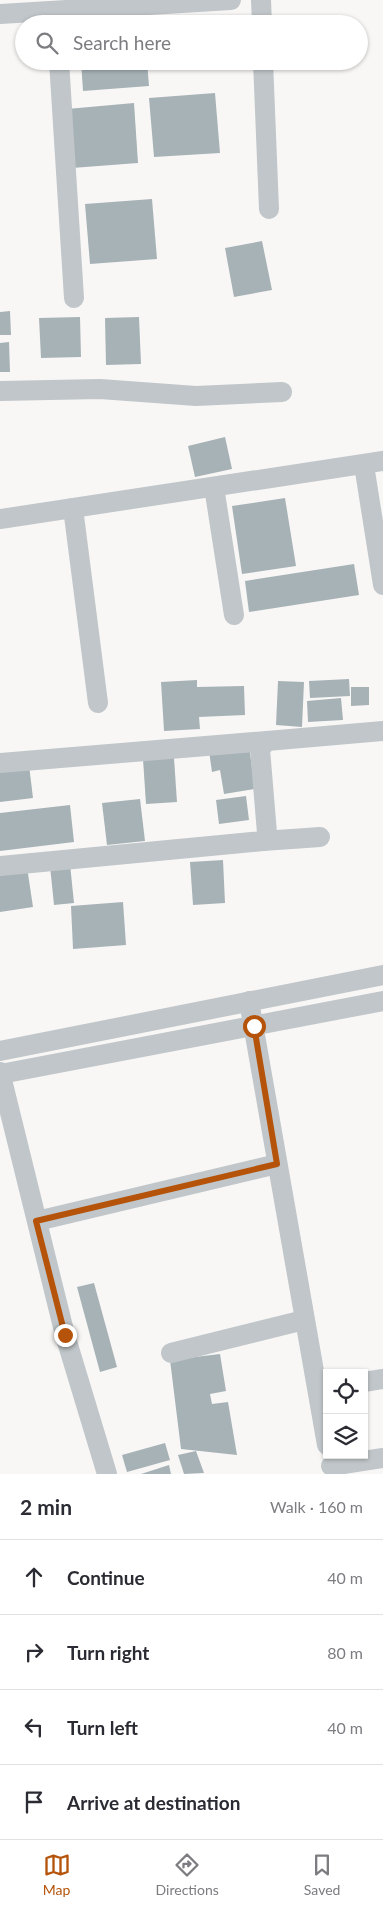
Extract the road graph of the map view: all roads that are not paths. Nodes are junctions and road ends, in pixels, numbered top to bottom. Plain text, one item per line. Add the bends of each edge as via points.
1 (231, 0) edge
2 (261, 0) edge
3 (130, 3) edge
4 (0, 14) edge
5 (19, 15) edge
6 (67, 15) edge
7 (262, 15) edge
8 (60, 70) edge
9 (263, 70) edge
10 (269, 209) dead end
11 (74, 298) dead end
12 (0, 391) edge
13 (282, 392) dead end
14 (374, 463) edge
15 (214, 487) junction
16 (73, 508) junction
17 (0, 519) edge
18 (383, 585) edge
19 (234, 615) dead end
20 (98, 703) dead end
21 (383, 732) edge
22 (267, 741) junction
23 (0, 763) edge
24 (320, 837) dead end
25 (263, 841) junction
26 (0, 866) edge
27 (383, 975) edge
28 (383, 1001) edge
29 (249, 1002) junction
30 (254, 1026) junction
31 (0, 1051) edge
32 (0, 1073) edge
33 (277, 1164) junction
34 (36, 1221) junction
35 (304, 1320) junction
36 (171, 1353) dead end
37 (383, 1379) edge
38 (368, 1381) edge
39 (322, 1388) edge
40 (324, 1414) edge
41 (383, 1458) edge
42 (330, 1465) edge
43 (107, 1474) edge

1 - 3 street
2 - 7 street
3 - 6 street
4 - 5 street
8 - 11 street
9 - 10 street
12 - 13 street via 100,390 196,396
14 - 15 street
14 - 18 street
15 - 16 street
15 - 19 street
16 - 17 street
16 - 20 street
21 - 22 street
22 - 23 street
22 - 25 street via 260,749 267,833
24 - 25 street
25 - 26 street
27 - 29 street
28 - 30 street
29 - 30 street
29 - 31 street
30 - 32 street
30 - 33 street
32 - 34 street
33 - 34 street
33 - 35 street
34 - 43 street via 65,1335
35 - 36 street
35 - 39 street
37 - 38 street
39 - 40 street
41 - 42 street

